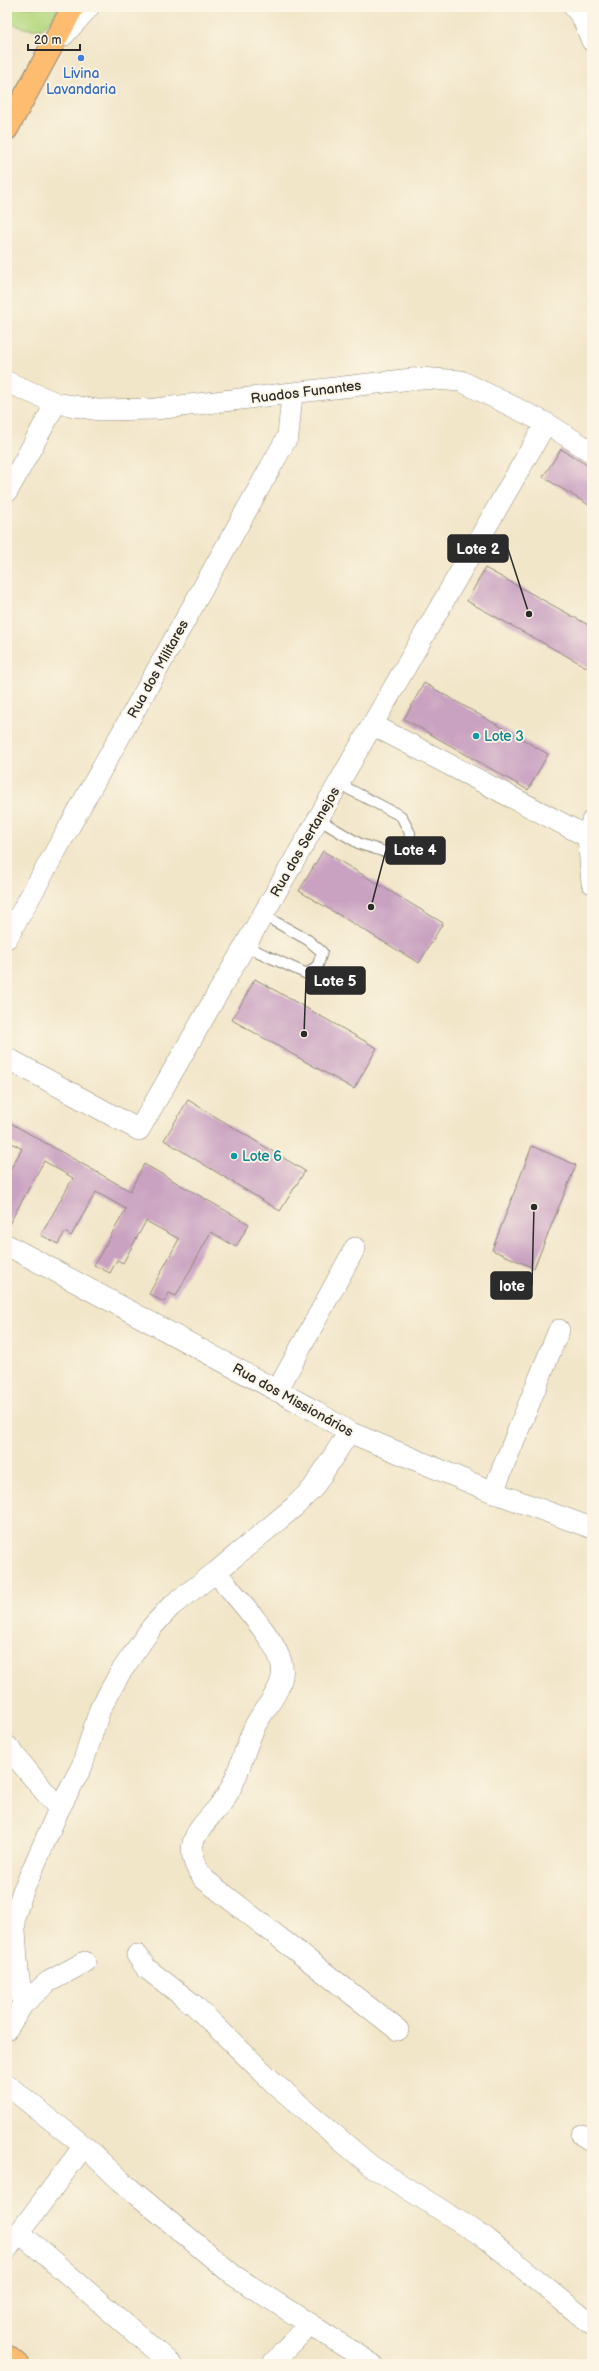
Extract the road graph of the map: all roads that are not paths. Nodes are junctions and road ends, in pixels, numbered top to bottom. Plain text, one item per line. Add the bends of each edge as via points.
1 (73, 7) edge
2 (89, 7) edge
3 (574, 7) edge
4 (592, 41) edge
5 (46, 56) junction
6 (7, 129) edge
7 (7, 382) edge
8 (292, 395) junction
9 (56, 403) junction
10 (546, 423) junction
11 (592, 452) edge
12 (7, 492) edge
13 (373, 725) junction
14 (339, 784) junction
15 (318, 820) junction
16 (590, 829) edge
17 (592, 883) edge
18 (263, 916) junction
19 (7, 938) edge
20 (245, 946) junction
21 (7, 1058) edge
22 (7, 1245) edge
23 (355, 1248) dead end
24 (559, 1330) dead end
25 (277, 1391) junction
26 (349, 1432) junction
27 (493, 1492) junction
28 (592, 1528) edge
29 (216, 1572) junction
30 (7, 1746) edge
31 (59, 1809) junction
32 (137, 1955) dead end
33 (85, 1962) dead end
34 (23, 2004) junction
35 (7, 2028) edge
36 (398, 2030) dead end
37 (7, 2085) edge
38 (84, 2146) junction
39 (19, 2232) junction
40 (7, 2249) edge
41 (310, 2324) junction
42 (592, 2325) edge
43 (7, 2356) edge
44 (17, 2364) edge
45 (171, 2364) edge
46 (272, 2364) edge
47 (372, 2364) edge

1 - 5 main road
2 - 5 street
3 - 4 street via 582,17
5 - 6 main road
7 - 9 street, Ruados Funantes
8 - 9 street, Ruados Funantes via 155,410 98,410
8 - 10 street, Ruados Funantes via 420,378 443,378 462,381
8 - 19 street, Rua dos Militares via 288,436
9 - 12 street
10 - 11 street, Ruados Funantes
10 - 13 street, Rua dos Sertanejos
13 - 14 street, Rua dos Sertanejos
13 - 16 street
14 - 15 street, Rua dos Sertanejos
14 - 15 lane via 401,816 410,833 408,849 395,855 367,846
15 - 18 street, Rua dos Sertanejos
16 - 17 street
18 - 20 street, Rua dos Sertanejos
18 - 20 lane via 308,940 322,952 318,966 308,974
20 - 21 street, Rua dos Sertanejos via 139,1130
22 - 25 street, Rua dos Missionários
23 - 25 street
24 - 27 street
25 - 26 street, Rua dos Missionários
26 - 27 street, Rua dos Missionários
26 - 29 street via 313,1488
27 - 28 street, Rua dos Missionários
29 - 31 street via 171,1606 152,1627 120,1673 100,1709 82,1766
29 - 36 street via 274,1645 282,1666 278,1687 255,1725 224,1800 195,1836 192,1845 194,1865 204,1879
30 - 31 street
31 - 34 street via 14,1918
32 - 42 street via 146,1968 194,2006 274,2084 371,2166 486,2238
33 - 34 street via 48,1982
34 - 35 street
37 - 38 street
38 - 39 street
38 - 41 street via 120,2181 233,2275
39 - 40 street
39 - 45 street
41 - 46 street
41 - 47 street
43 - 44 main road

